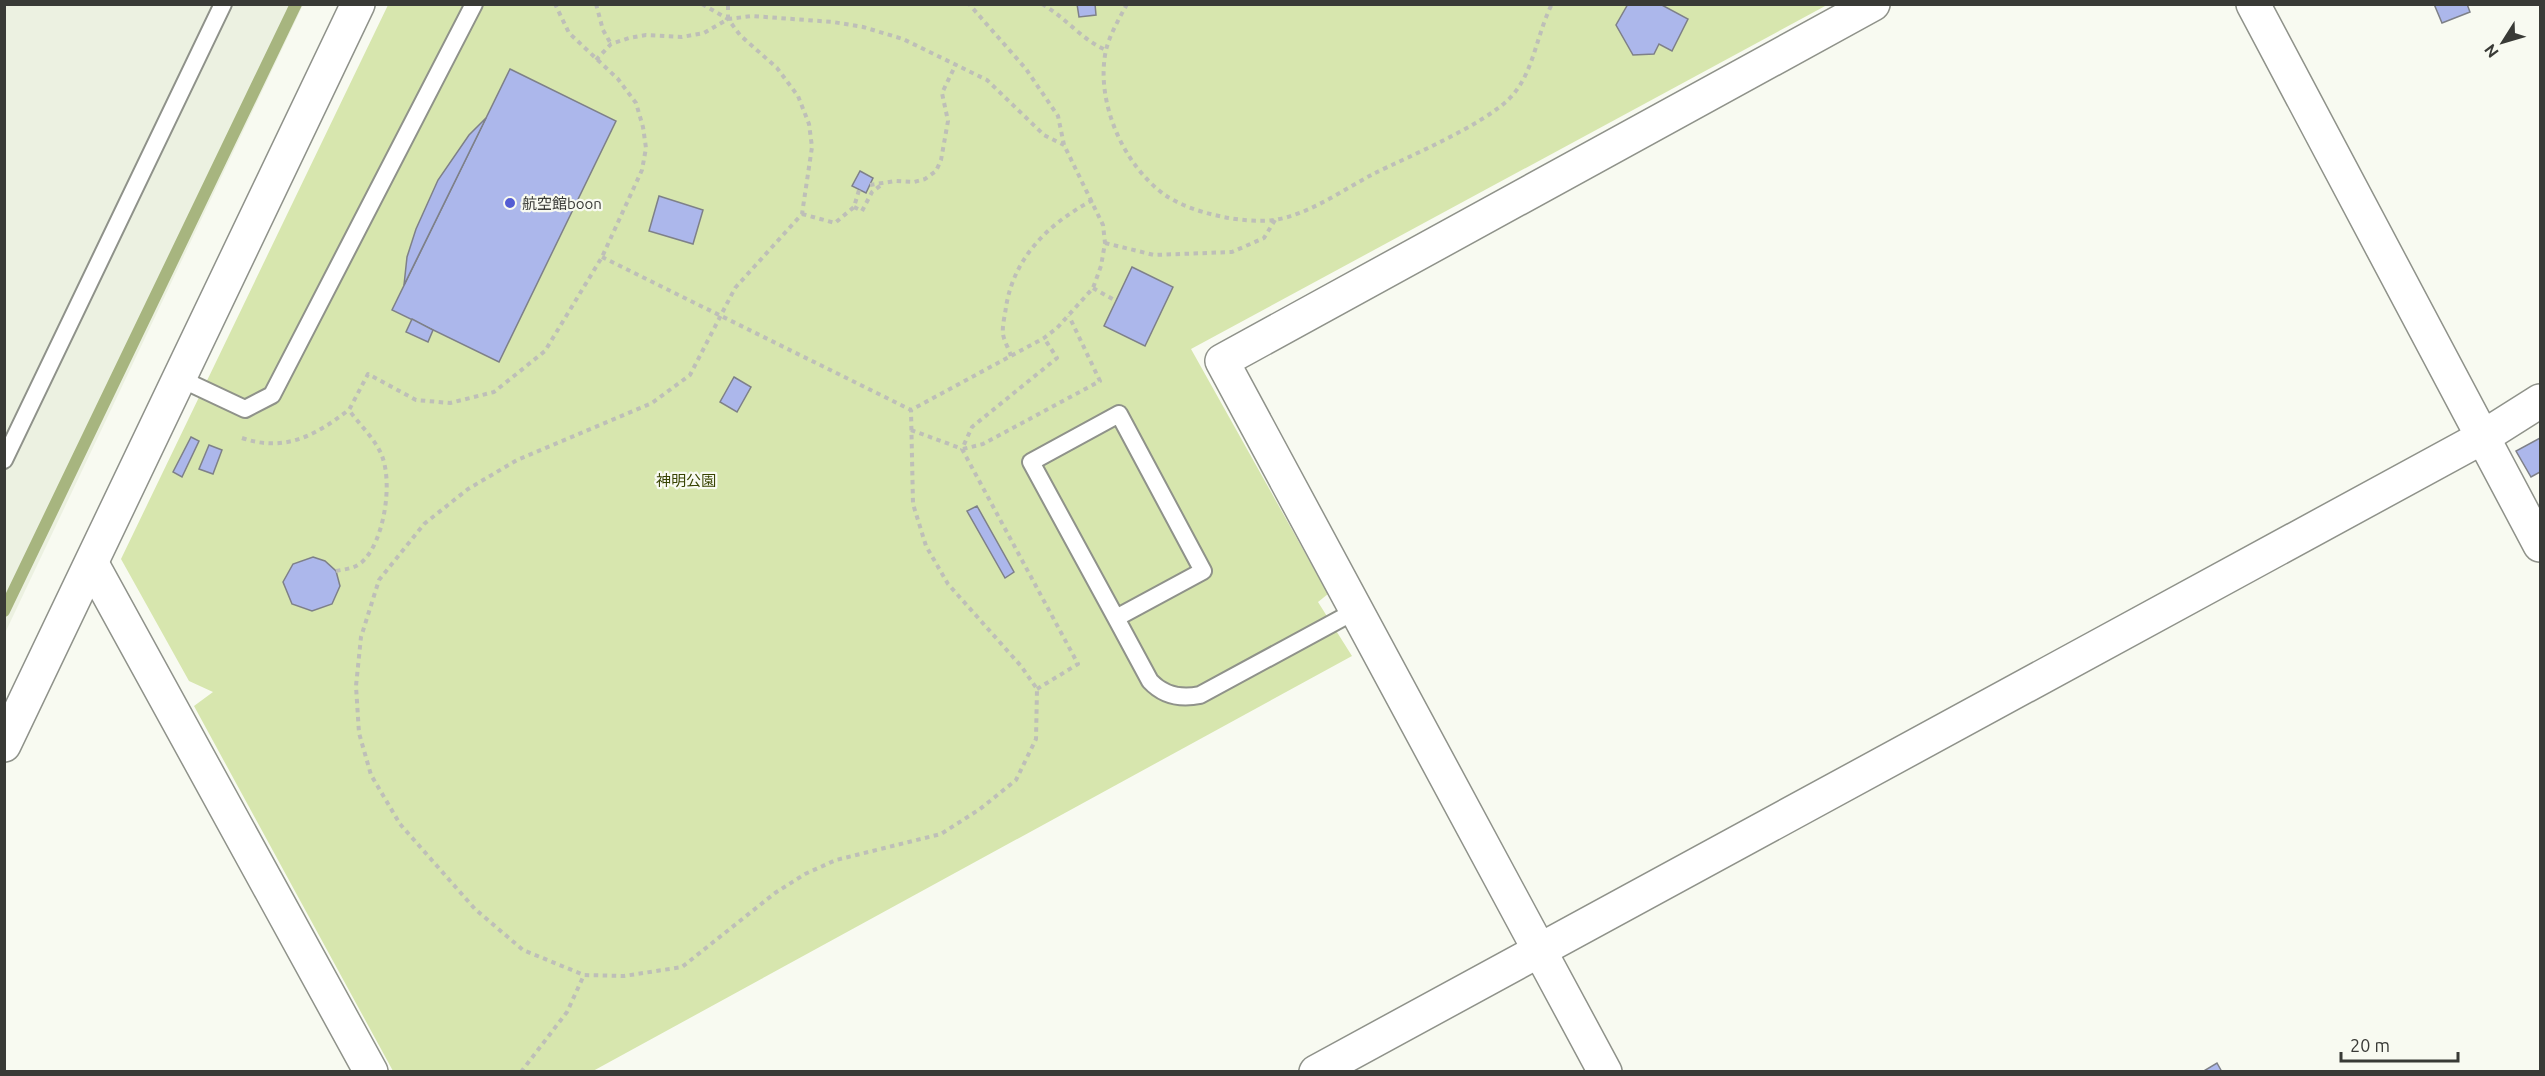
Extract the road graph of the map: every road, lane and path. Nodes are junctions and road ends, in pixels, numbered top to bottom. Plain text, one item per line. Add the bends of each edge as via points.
1 (223, 4) edge
2 (358, 4) edge
3 (474, 4) edge
4 (555, 4) edge
5 (596, 4) edge
6 (702, 4) edge
7 (728, 4) edge
8 (969, 4) edge
9 (1042, 4) edge
10 (1127, 4) edge
11 (1552, 4) edge
12 (1873, 4) edge
13 (2253, 4) edge
14 (728, 19) junction
15 (611, 44) junction
16 (1106, 50) junction
17 (596, 60) junction
18 (956, 64) junction
19 (1064, 145) junction
20 (881, 185) junction
21 (870, 186) dead end
22 (860, 190) dead end
23 (1093, 200) junction
24 (854, 207) junction
25 (802, 214) junction
26 (1275, 220) junction
27 (1105, 243) junction
28 (603, 257) junction
29 (1093, 288) junction
30 (1116, 301) dead end
31 (1069, 316) junction
32 (720, 317) junction
33 (1044, 338) junction
34 (1011, 356) junction
35 (179, 378) junction
36 (2541, 401) edge
37 (911, 410) junction
38 (911, 430) junction
39 (2483, 437) junction
40 (961, 449) junction
41 (4, 460) edge
42 (2541, 545) edge
43 (92, 564) junction
44 (336, 571) dead end
45 (1355, 611) junction
46 (1116, 618) junction
47 (1037, 689) junction
48 (4, 745) edge
49 (1539, 949) junction
50 (584, 975) junction
51 (371, 1071) edge
52 (522, 1071) edge
53 (1316, 1071) edge
54 (1605, 1071) edge

1 - 41 lane
2 - 35 street
3 - 35 lane via 272,395 245,409
4 - 17 path via 569,33
5 - 15 path
6 - 14 path
7 - 14 path
8 - 19 path via 1026,69 1058,116
9 - 16 path
10 - 16 path
11 - 26 path via 1523,80 1509,99 1408,157
12 - 45 street via 1222,361
13 - 39 street
14 - 15 path via 704,33 682,37 646,35
14 - 18 path via 752,16 863,27 903,39
14 - 25 path via 777,68 798,96 809,124 812,147
15 - 17 path
16 - 26 path via 1107,107 1126,152 1144,175 1165,195 1199,212
17 - 28 path via 618,79 636,103 646,148 634,191
18 - 19 path via 987,80 1044,135
18 - 20 path via 942,93 948,121 936,171 914,182
19 - 23 path
20 - 21 path
20 - 24 path via 872,192 862,211
22 - 24 path
23 - 27 path
23 - 34 path via 1041,236 1016,272 1008,295 1003,334
24 - 25 path via 835,223
25 - 32 path via 735,288
26 - 27 path via 1264,238 1232,252 1154,255
27 - 29 path
28 - 32 path
28 - 44 path via 545,351 494,392 450,403 416,400 368,374 349,410 382,455 388,484 386,513 362,562
29 - 30 path
29 - 31 path
31 - 33 path
31 - 40 path via 1100,381 983,444
32 - 37 path
32 - 50 path via 690,375 652,403 517,460 468,489 424,524 379,580 362,637 356,686 359,733 371,775 400,824 475,909 523,950
33 - 34 path
33 - 40 path via 1057,358 972,427
34 - 37 path
35 - 43 street
36 - 39 street
37 - 38 path
38 - 40 path
38 - 47 path via 913,504 926,546 948,584 1022,666
39 - 42 street
39 - 49 street
40 - 47 path via 1078,664
43 - 48 street
43 - 51 street
45 - 46 lane via 1189,698 1163,693 1155,687
45 - 49 street
46 - 46 lane via 1203,571 1119,414 1031,462
47 - 50 path via 1036,739 1016,780 941,834 836,860 805,874 682,967 624,976
49 - 53 street
49 - 54 street
50 - 52 path via 567,1012

